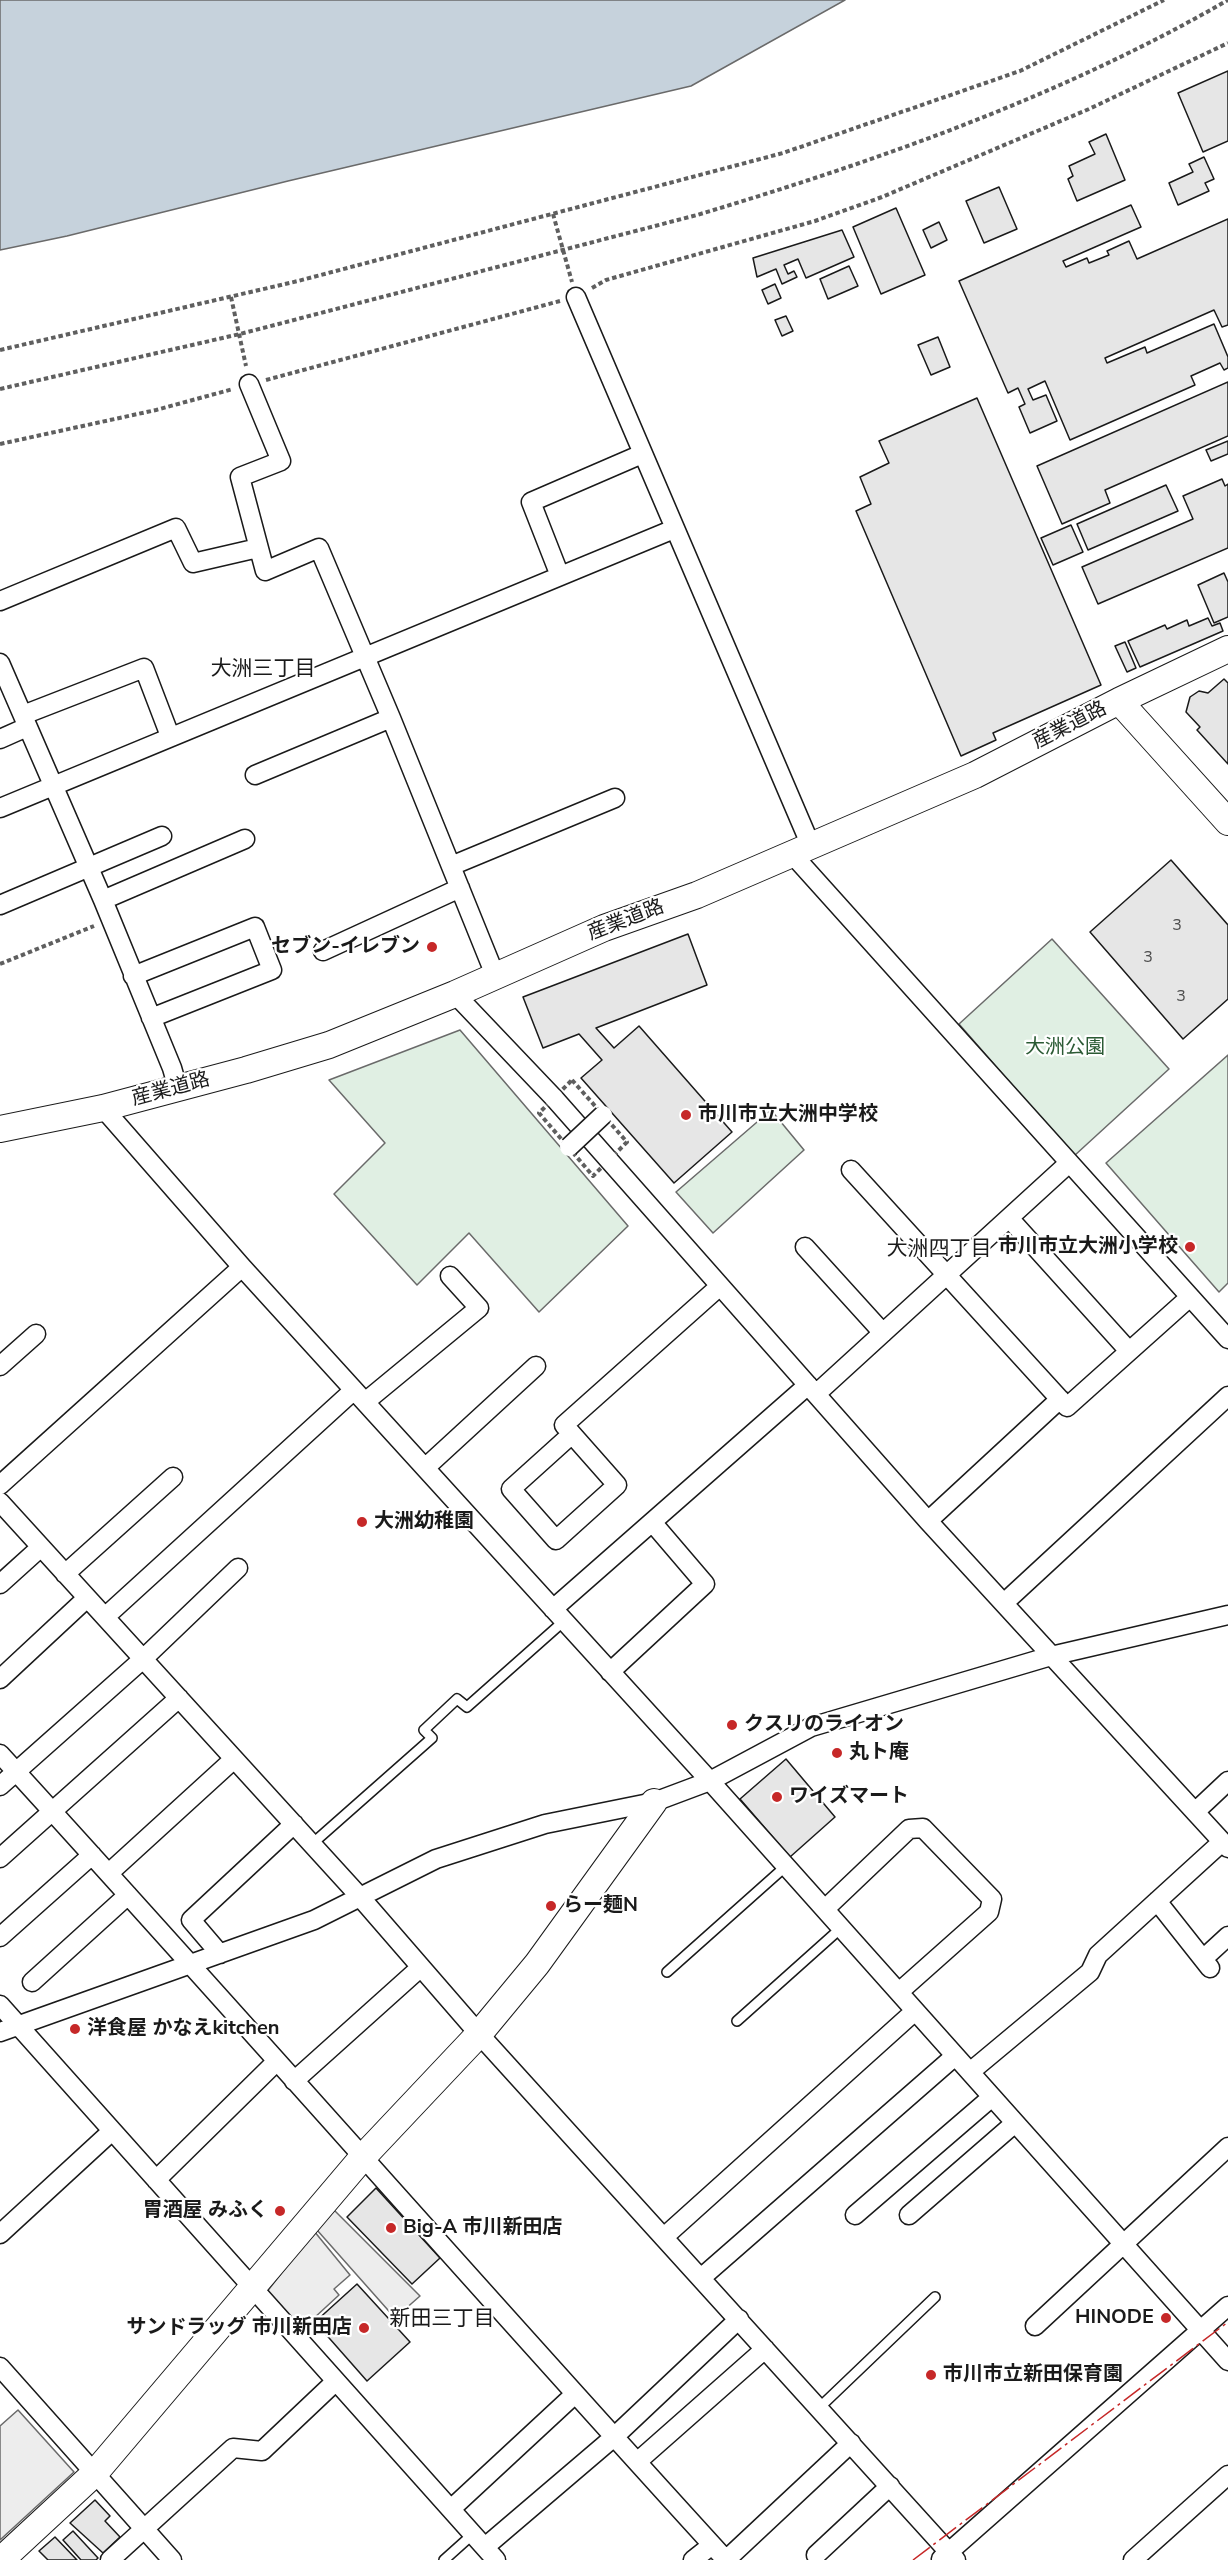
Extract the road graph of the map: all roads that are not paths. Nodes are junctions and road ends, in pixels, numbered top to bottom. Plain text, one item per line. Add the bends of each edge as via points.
1 (576, 297) road end
2 (249, 384) road end
3 (642, 454) junction
4 (674, 529) junction
5 (258, 548) junction
6 (560, 576) junction
7 (0, 601) edge
8 (1228, 649) edge
9 (364, 657) junction
10 (0, 664) edge
11 (1119, 700) junction
12 (392, 718) junction
13 (25, 721) junction
14 (170, 736) junction
15 (0, 739) edge
16 (255, 775) dead end
17 (53, 785) junction
18 (615, 798) dead end
19 (0, 808) edge
20 (1228, 822) edge
21 (162, 836) dead end
22 (244, 839) dead end
23 (802, 851) junction
24 (452, 866) junction
25 (89, 868) junction
26 (460, 888) junction
27 (103, 900) junction
28 (0, 905) edge
29 (323, 951) dead end
30 (495, 975) junction
31 (133, 976) junction
32 (455, 994) junction
33 (151, 1018) junction
34 (178, 1089) junction
35 (103, 1108) junction
36 (603, 1115) dead end
37 (0, 1130) edge
38 (569, 1147) dead end
39 (1069, 1163) junction
40 (851, 1170) dead end
41 (1009, 1218) junction
42 (805, 1247) dead end
43 (242, 1267) junction
44 (948, 1274) junction
45 (450, 1276) dead end
46 (720, 1286) junction
47 (1190, 1297) junction
48 (883, 1333) junction
49 (36, 1334) dead end
50 (1228, 1339) edge
51 (1129, 1351) junction
52 (0, 1366) edge
53 (536, 1366) dead end
54 (812, 1389) junction
55 (360, 1396) junction
56 (1228, 1396) edge
57 (1060, 1399) junction
58 (573, 1434) junction
59 (425, 1468) junction
60 (173, 1477) dead end
61 (0, 1485) edge
62 (0, 1502) edge
63 (928, 1521) junction
64 (652, 1522) junction
65 (41, 1547) junction
66 (238, 1568) dead end
67 (65, 1574) junction
68 (0, 1584) edge
69 (87, 1598) junction
70 (1004, 1603) junction
71 (559, 1615) junction
72 (1228, 1615) edge
73 (105, 1617) junction
74 (1051, 1656) junction
75 (143, 1659) junction
76 (610, 1672) junction
77 (0, 1679) edge
78 (178, 1698) junction
79 (0, 1754) edge
80 (234, 1759) junction
81 (16, 1772) junction
82 (710, 1781) junction
83 (1228, 1781) edge
84 (0, 1786) edge
85 (654, 1802) junction
86 (52, 1811) junction
87 (1195, 1812) junction
88 (294, 1824) junction
89 (312, 1844) junction
90 (1225, 1845) edge
91 (92, 1854) junction
92 (0, 1858) edge
93 (786, 1866) junction
94 (109, 1873) junction
95 (128, 1895) junction
96 (361, 1898) junction
97 (1157, 1901) junction
98 (825, 1910) junction
99 (841, 1928) junction
100 (1228, 1936) edge
101 (0, 1938) edge
102 (220, 1954) junction
103 (192, 1964) junction
104 (421, 1967) junction
105 (667, 1972) dead end
106 (32, 1982) dead end
107 (899, 1992) junction
108 (0, 2005) edge
109 (915, 2011) junction
110 (737, 2021) dead end
111 (18, 2025) junction
112 (0, 2032) edge
113 (479, 2034) junction
114 (955, 2056) junction
115 (277, 2061) junction
116 (970, 2072) junction
117 (294, 2081) junction
118 (992, 2097) junction
119 (1015, 2123) junction
120 (112, 2131) junction
121 (1228, 2147) edge
122 (362, 2158) junction
123 (156, 2180) junction
124 (855, 2215) dead end
125 (909, 2215) dead end
126 (0, 2234) edge
127 (664, 2237) junction
128 (1123, 2244) junction
129 (701, 2278) junction
130 (252, 2288) junction
131 (935, 2296) dead end
132 (1228, 2306) edge
133 (739, 2319) junction
134 (1035, 2326) dead end
135 (1201, 2331) junction
136 (765, 2349) junction
137 (1228, 2361) edge
138 (0, 2367) edge
139 (336, 2381) junction
140 (575, 2394) junction
141 (819, 2408) junction
142 (614, 2437) junction
143 (851, 2443) junction
144 (637, 2462) junction
145 (95, 2473) junction
146 (1228, 2475) edge
147 (890, 2486) junction
148 (451, 2509) junction
149 (143, 2529) junction
150 (712, 2545) junction
151 (485, 2547) edge
152 (816, 2555) dead end
153 (948, 2557) edge
154 (1, 2560) edge
155 (110, 2560) edge
156 (172, 2560) edge
157 (444, 2560) edge
158 (693, 2560) edge
159 (726, 2560) edge
160 (1133, 2560) edge

1 - 3 street
2 - 5 street via 281,461 240,477
3 - 4 street
3 - 6 street via 531,502
4 - 6 street
4 - 23 street
5 - 7 street via 193,563 176,528
5 - 9 street via 265,572 319,548
6 - 9 street
8 - 11 main road, 産業道路
9 - 12 street
9 - 14 street
10 - 13 street
11 - 20 main road
11 - 23 main road, 産業道路 via 975,775
12 - 16 street
12 - 24 street
13 - 14 street via 144,668
13 - 15 street
13 - 17 street
14 - 17 street
17 - 19 street
17 - 25 street
18 - 24 street
21 - 25 street
22 - 27 street
23 - 30 main road, 産業道路
23 - 39 street
24 - 26 street
25 - 27 street
25 - 28 street
26 - 29 street
26 - 30 street
27 - 31 street
30 - 32 main road, 産業道路
31 - 33 street
31 - 33 street via 255,927 272,970
32 - 34 main road, 産業道路 via 329,1045
32 - 46 street via 554,1098
33 - 34 street
34 - 35 main road, 産業道路
35 - 37 main road, 産業道路
35 - 43 street
36 - 38 street, bridge
39 - 41 street
39 - 47 street
40 - 44 street
41 - 44 street
41 - 51 street
42 - 48 street
43 - 55 street
43 - 61 street
44 - 48 street
44 - 57 street
45 - 55 street via 479,1308
46 - 54 street
46 - 58 street via 564,1425
47 - 50 street
47 - 51 street
48 - 54 street
49 - 52 street
51 - 57 street via 1067,1407
53 - 59 street
54 - 63 street
54 - 64 street
55 - 59 street
55 - 73 street
56 - 70 street
57 - 63 street
58 - 58 street via 617,1485 556,1540 512,1489
59 - 71 street
60 - 67 street
62 - 65 street
63 - 70 street
64 - 71 street
64 - 76 street via 705,1584
65 - 67 street
65 - 68 street
66 - 75 street
67 - 69 street
69 - 73 street
69 - 77 street
70 - 74 street
71 - 76 street
71 - 89 lane via 467,1707 457,1699 424,1730 432,1738
72 - 74 street
73 - 75 street
74 - 82 street via 811,1727
74 - 87 street
75 - 78 street
75 - 81 street
76 - 82 street
78 - 80 street
78 - 86 street
79 - 81 street
80 - 88 street
80 - 94 street
81 - 84 street
81 - 86 street
82 - 85 street
82 - 93 street
83 - 87 street
85 - 96 street via 545,1824 436,1859
85 - 113 main road via 537,1964
86 - 91 street
86 - 92 street
87 - 90 street
88 - 89 street
88 - 102 street via 191,1920
89 - 96 street
90 - 97 street
91 - 94 street
91 - 101 street
93 - 98 street
93 - 105 lane
94 - 95 street
95 - 103 street
95 - 106 street
96 - 102 street via 314,1920
96 - 104 street
97 - 100 street via 1206,1964
97 - 116 street via 1098,1955 1090,1972
98 - 99 street
98 - 107 street via 909,1829 923,1828 992,1899 989,1912
99 - 107 street
99 - 110 lane
102 - 103 street
103 - 111 street
103 - 115 street
104 - 113 street
104 - 117 street
107 - 109 street
108 - 111 street
109 - 114 street
109 - 127 street
111 - 112 street
111 - 120 street
113 - 122 main road
113 - 127 street
114 - 116 street
114 - 129 street
115 - 117 street
115 - 123 street
116 - 118 street
117 - 122 street
118 - 119 street
118 - 124 street
119 - 125 street
119 - 128 street
120 - 123 street
120 - 126 street
121 - 128 street
122 - 130 main road
122 - 140 street
123 - 130 street
127 - 129 street
128 - 134 street
128 - 135 street
129 - 133 street
130 - 139 street
130 - 145 main road
131 - 141 lane
132 - 135 street
133 - 136 street
133 - 142 street
135 - 137 street
135 - 153 street
136 - 141 street
136 - 144 street
138 - 145 street
139 - 148 street
139 - 149 street via 262,2451 233,2448
140 - 142 street
140 - 148 street
141 - 143 street
142 - 144 street
142 - 151 street
143 - 147 street
143 - 159 street
144 - 150 street
145 - 149 street
145 - 154 main road
146 - 160 street
147 - 152 street
147 - 153 street
148 - 151 street
149 - 155 street
149 - 156 street
150 - 158 street
150 - 159 street
151 - 157 lane

